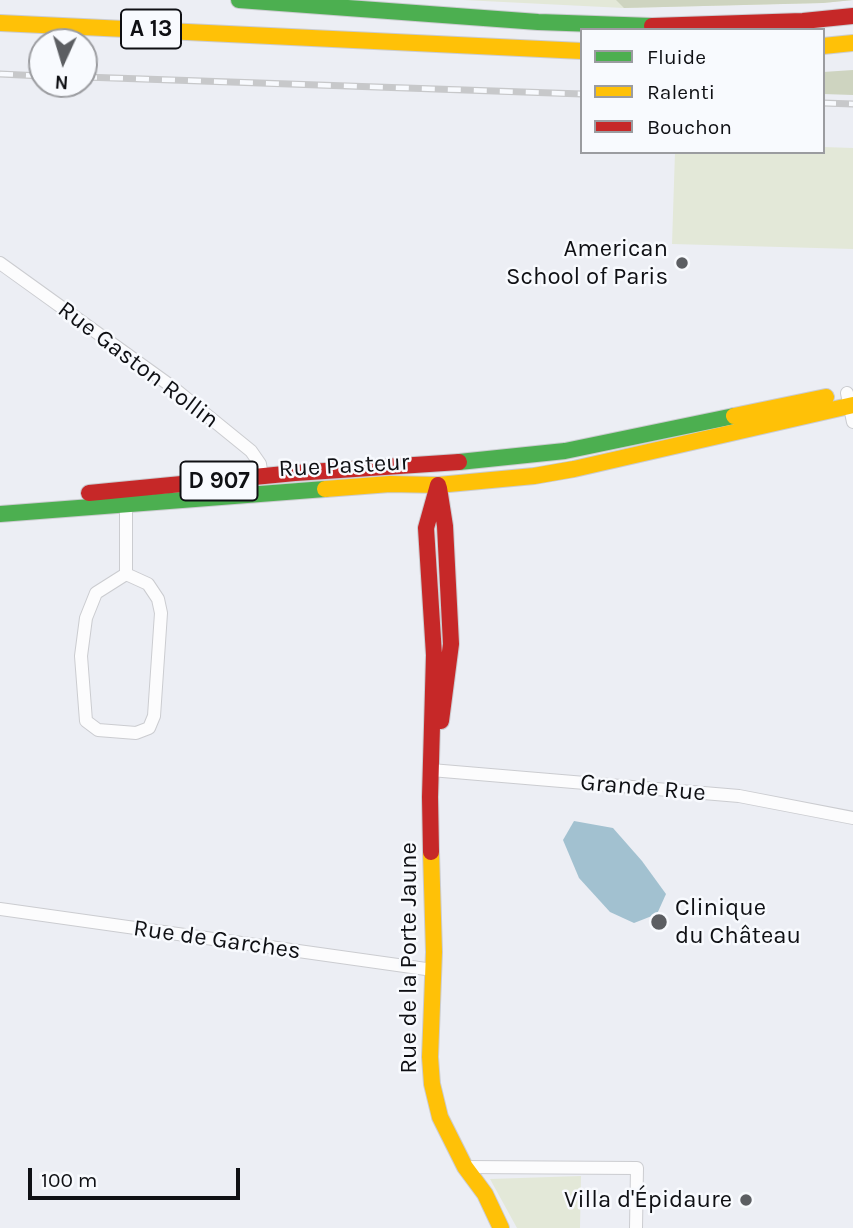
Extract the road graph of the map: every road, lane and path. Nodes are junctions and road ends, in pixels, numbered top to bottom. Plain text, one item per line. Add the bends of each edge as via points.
1 (239, 0) edge
2 (853, 16) edge
3 (0, 23) edge
4 (853, 43) edge
5 (825, 46) edge
6 (580, 51) edge
7 (0, 263) edge
8 (851, 404) edge
9 (522, 456) junction
10 (438, 464) junction
11 (534, 476) junction
12 (262, 477) junction
13 (492, 480) junction
14 (438, 485) junction
15 (125, 497) junction
16 (0, 502) edge
17 (0, 514) edge
18 (127, 573) junction
19 (431, 762) junction
20 (853, 818) edge
21 (0, 909) edge
22 (433, 970) junction
23 (466, 1167) junction
24 (501, 1228) edge
25 (636, 1228) edge

1 - 2 main road via 644,26
3 - 6 main road, A 13
4 - 5 main road
7 - 12 street, Rue Gaston Rollin via 171,386 251,451
8 - 9 main road, D 907
8 - 11 main road, D 907
9 - 10 main road, D 907
9 - 11 main road
9 - 13 main road
10 - 12 main road, Rue Pasteur / D 907
10 - 14 main road, Rue de la Porte Jaune
11 - 13 main road, D 907
12 - 15 main road, Rue Pasteur / D 907
13 - 14 main road, D 907
14 - 15 main road, Rue Pasteur / D 907
14 - 19 main road, Rue de la Porte Jaune via 445,526 451,644
15 - 16 main road, Rue Pasteur / D 907
15 - 17 main road, Rue Pasteur / D 907
15 - 18 street
18 - 18 street via 96,593 86,618 81,656 86,721 98,730 136,733 149,728 154,716 162,613 148,584
19 - 20 street, Grande Rue via 739,796
19 - 22 main road, Rue de la Porte Jaune
21 - 22 street, Rue de Garches
22 - 23 main road, Rue de la Porte Jaune via 432,1084 440,1117
23 - 24 main road, Rue de la Porte Jaune
23 - 25 street via 637,1168

